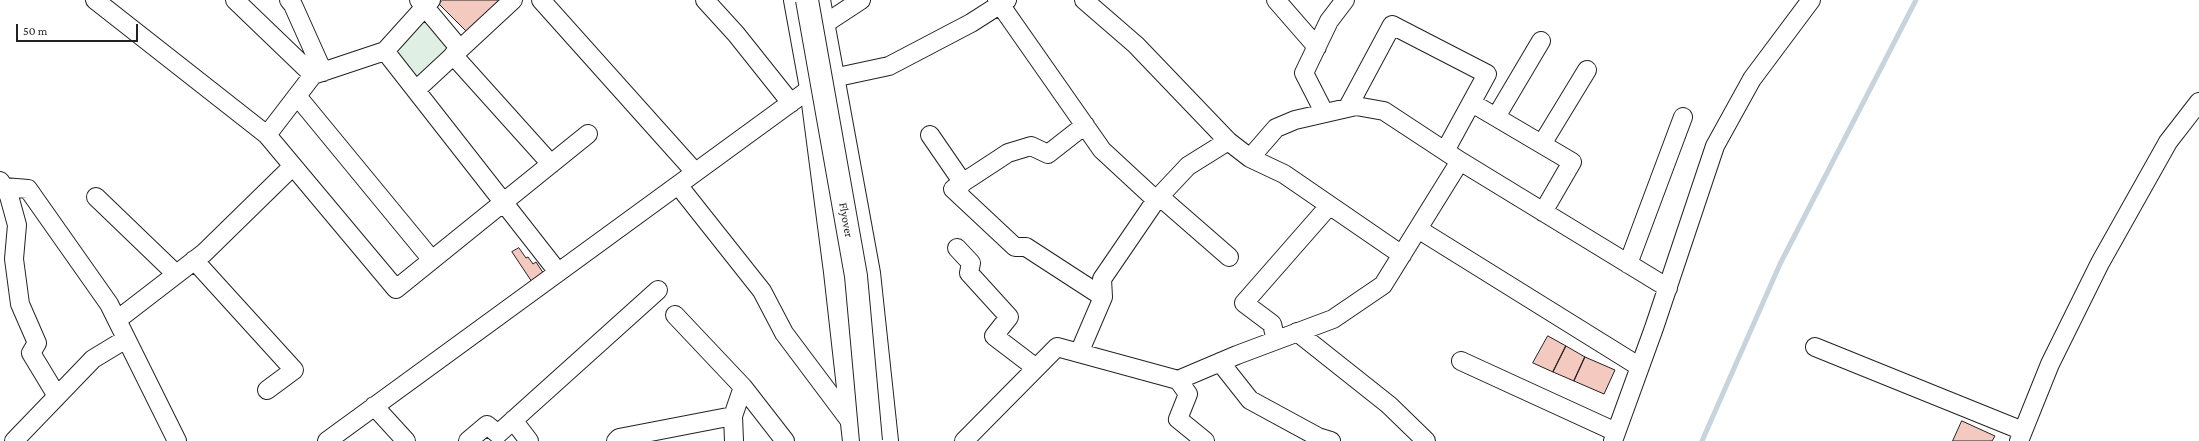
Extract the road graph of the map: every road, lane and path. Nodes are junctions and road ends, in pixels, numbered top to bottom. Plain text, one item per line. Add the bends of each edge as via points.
1 (94, 0) edge
2 (235, 0) edge
3 (289, 0) edge
4 (513, 0) edge
5 (540, 0) edge
6 (705, 0) edge
7 (795, 0) edge
8 (807, 0) edge
9 (819, 0) edge
10 (861, 0) edge
11 (1084, 0) edge
12 (1276, 0) edge
13 (1345, 0) edge
14 (1811, 0) edge
15 (1002, 1) edge
16 (425, 2) edge
17 (824, 25) junction
18 (1541, 41) dead end
19 (1316, 47) junction
20 (385, 51) junction
21 (457, 52) junction
22 (1587, 70) dead end
23 (318, 73) junction
24 (833, 78) junction
25 (811, 88) junction
26 (416, 90) junction
27 (297, 96) junction
28 (1472, 102) junction
29 (2199, 102) edge
30 (791, 103) junction
31 (1348, 107) junction
32 (1324, 112) junction
33 (1496, 117) junction
34 (1683, 117) dead end
35 (1085, 125) junction
36 (588, 134) dead end
37 (267, 135) junction
38 (930, 135) dead end
39 (1228, 141) junction
40 (1542, 144) junction
41 (1445, 151) junction
42 (1250, 158) junction
43 (1460, 161) junction
44 (551, 164) junction
45 (293, 166) junction
46 (695, 172) junction
47 (963, 183) junction
48 (2, 184) edge
49 (678, 185) junction
50 (96, 197) dead end
51 (1157, 198) junction
52 (503, 202) junction
53 (1329, 206) junction
54 (1543, 212) junction
55 (1418, 229) junction
56 (957, 248) dead end
57 (1402, 255) junction
58 (1229, 257) dead end
59 (194, 260) junction
60 (432, 260) junction
61 (1628, 264) junction
62 (558, 272) junction
63 (176, 274) junction
64 (1668, 288) junction
65 (658, 290) dead end
66 (1103, 297) junction
67 (675, 315) dead end
68 (117, 320) junction
69 (1298, 332) junction
70 (126, 339) junction
71 (1276, 340) junction
72 (1815, 347) dead end
73 (1079, 353) junction
74 (1220, 362) junction
75 (1461, 362) dead end
76 (1640, 367) junction
77 (1036, 368) junction
78 (1178, 380) junction
79 (744, 387) junction
80 (267, 390) dead end
81 (57, 396) junction
82 (374, 406) junction
83 (733, 416) junction
84 (513, 420) junction
85 (854, 433) edge
86 (2021, 436) edge
87 (1615, 437) edge
88 (14, 441) edge
89 (177, 441) edge
90 (326, 441) edge
91 (406, 441) edge
92 (468, 441) edge
93 (529, 441) edge
94 (616, 441) edge
95 (734, 441) edge
96 (785, 441) edge
97 (871, 441) edge
98 (887, 441) edge
99 (964, 441) edge
100 (1205, 441) edge
101 (1331, 441) edge
102 (1426, 441) edge

1 - 37 street
2 - 23 street
3 - 23 street
4 - 21 street
5 - 46 street
6 - 30 street via 736,34
7 - 25 main road
8 - 97 main road, Flyover, bridge via 856,276
9 - 17 main road
10 - 17 street
11 - 39 street via 1136,45
12 - 19 street
13 - 19 street via 1329,21
14 - 64 street via 1752,80 1715,146
15 - 24 street via 971,23 889,66
15 - 35 street
16 - 20 street
16 - 21 street
17 - 24 main road
18 - 33 street
19 - 32 street via 1304,73
20 - 23 street
20 - 26 street
21 - 26 street
21 - 44 street
22 - 40 street
23 - 27 street
24 - 25 street
24 - 98 main road via 869,273
25 - 30 street
25 - 85 main road
26 - 52 street
27 - 37 street
27 - 60 street
28 - 31 street via 1487,74 1392,24
28 - 33 street
28 - 41 street
29 - 86 street via 2168,142 2100,263 2050,364
30 - 46 street
31 - 32 street
31 - 41 street via 1384,111
32 - 42 street via 1276,128
33 - 40 street
34 - 61 street
35 - 47 street via 1048,154 1031,146 1008,154
35 - 51 street via 1102,150
36 - 44 street
37 - 45 street
38 - 47 street
39 - 42 street
39 - 51 street via 1188,166
40 - 54 street via 1572,162
41 - 43 street
42 - 53 street via 1284,174
43 - 54 street
43 - 55 street
44 - 52 street
45 - 59 street
45 - 60 street via 396,289
46 - 49 street
47 - 66 street via 953,189 1015,247 1026,246
48 - 68 street via 28,189 109,304
48 - 81 street via 9,196 17,225 14,259 20,304 36,344 31,353
49 - 62 street
49 - 85 street via 762,291 784,333
50 - 63 street
51 - 58 street
51 - 66 street via 1102,279
52 - 60 street
52 - 62 street
53 - 57 street
53 - 71 street via 1244,303 1272,324
54 - 61 street
55 - 57 street
55 - 76 street
56 - 77 street via 971,263 969,273 1009,317 994,336
57 - 69 street via 1383,285 1333,319
59 - 63 street
59 - 80 street via 294,370
61 - 64 street
62 - 82 street
63 - 68 street
64 - 76 street
65 - 84 street
66 - 73 street
67 - 79 street
68 - 70 street
69 - 71 street
69 - 102 street via 1389,405
70 - 81 street via 93,359
70 - 89 street
71 - 74 street
72 - 86 street
73 - 77 street via 1057,348
73 - 78 street
74 - 78 street
74 - 101 street via 1250,400 1318,437
75 - 87 street
76 - 87 street
77 - 99 street
78 - 100 street via 1188,394 1178,419
79 - 83 street
79 - 96 street
81 - 88 street
82 - 90 street
82 - 91 street
83 - 94 street via 619,438
83 - 95 street
84 - 92 street via 498,434 487,425
84 - 93 street

